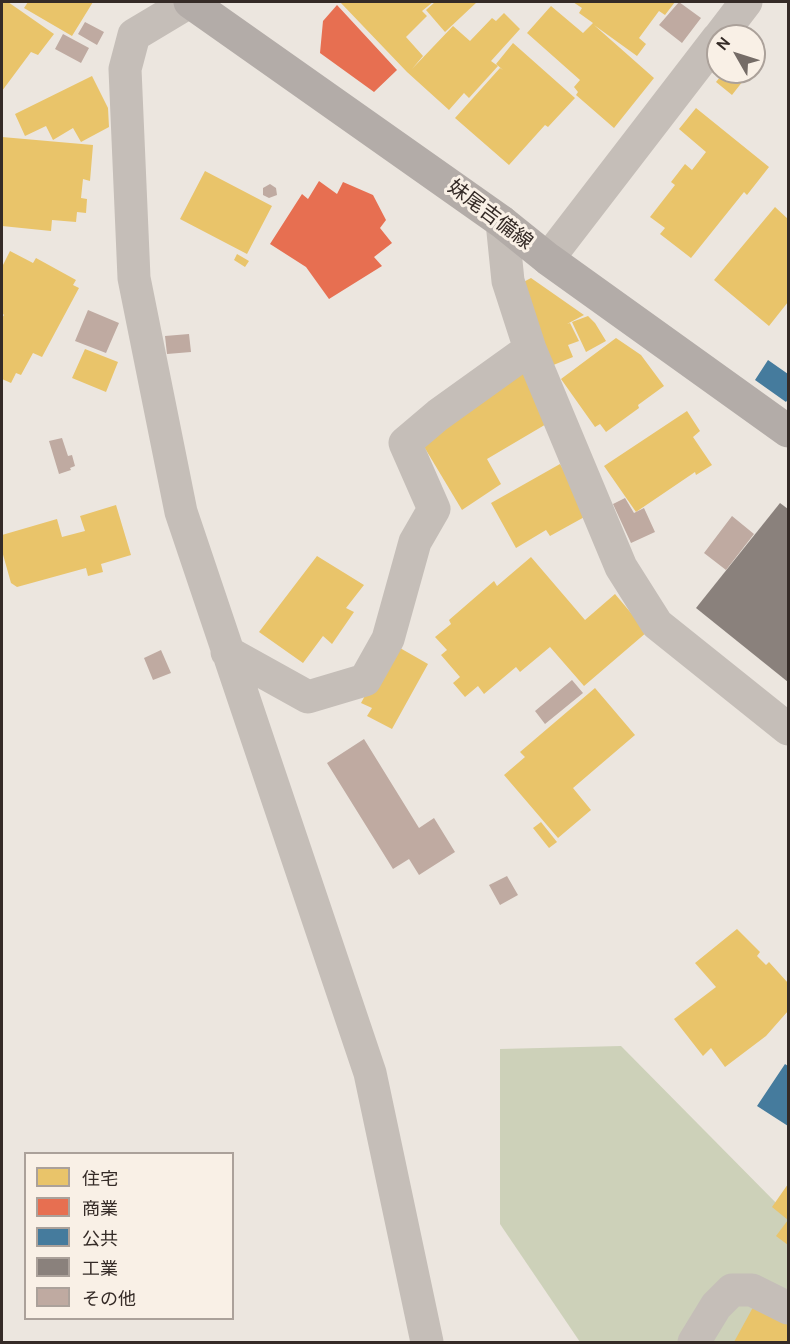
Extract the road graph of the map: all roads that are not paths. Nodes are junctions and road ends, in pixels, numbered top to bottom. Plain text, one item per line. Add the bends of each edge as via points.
1 (190, 2) edge
2 (746, 2) edge
3 (729, 24) edge
4 (706, 54) edge
5 (502, 222) junction
6 (548, 259) junction
7 (530, 349) junction
8 (789, 431) edge
9 (227, 652) junction
10 (789, 729) edge
11 (789, 1308) edge
12 (427, 1342) edge
13 (694, 1342) edge

1 - 5 main road, 妹尾吉備線
1 - 9 street via 134,35 125,69 134,278 181,512
2 - 3 street
4 - 6 street
5 - 6 main road, 妹尾吉備線
5 - 7 street via 508,281
6 - 8 main road, 妹尾吉備線
7 - 9 street via 405,443 434,509 416,542 388,639 365,680 308,697
7 - 10 street via 621,567 657,624
9 - 12 street via 370,1072
11 - 13 street via 752,1290 732,1290 716,1306

